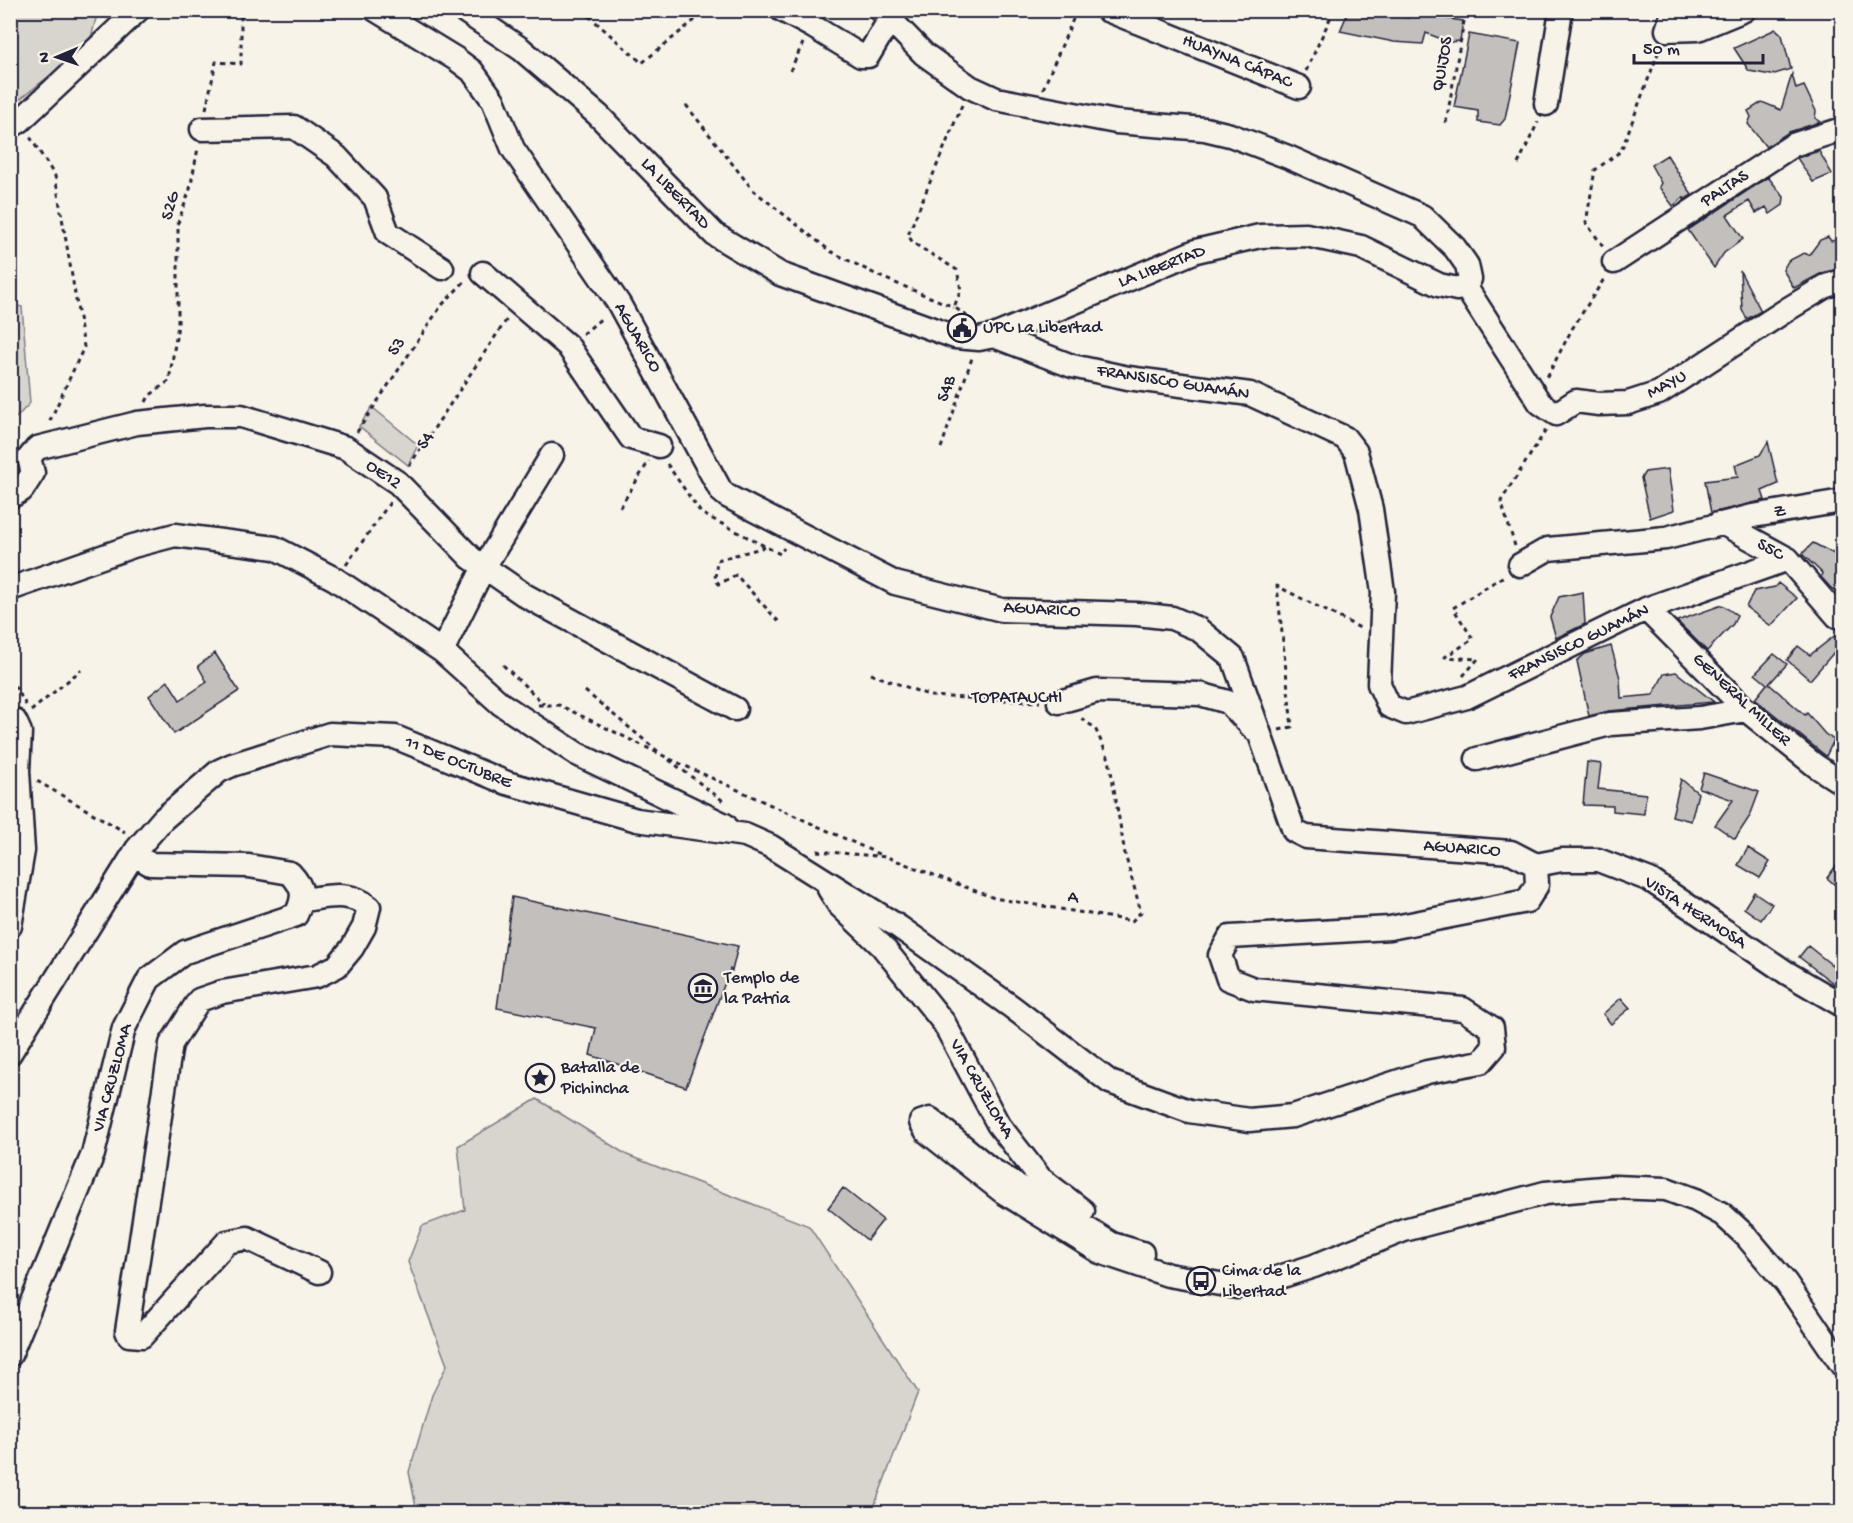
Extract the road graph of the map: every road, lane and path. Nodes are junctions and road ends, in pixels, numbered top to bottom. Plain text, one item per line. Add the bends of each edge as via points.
1 (138, 10) edge
2 (241, 10) edge
3 (376, 10) edge
4 (464, 10) edge
5 (582, 10) edge
6 (707, 10) edge
7 (782, 10) edge
8 (1077, 10) edge
9 (1107, 10) edge
10 (1334, 10) edge
11 (1466, 10) edge
12 (1561, 10) edge
13 (1744, 10) edge
14 (885, 15) edge
15 (1670, 20) edge
16 (812, 26) junction
17 (790, 71) dead end
18 (970, 87) junction
19 (1299, 87) joint
20 (1546, 104) joint
21 (686, 105) dead end
22 (1036, 106) junction
23 (1446, 123) dead end
24 (15, 124) edge
25 (202, 129) junction
26 (1842, 129) edge
27 (1518, 164) dead end
28 (1614, 262) dead end
29 (442, 268) dead end
30 (483, 273) joint
31 (1842, 281) edge
32 (1465, 286) junction
33 (518, 303) junction
34 (619, 304) junction
35 (954, 307) junction
36 (986, 338) junction
37 (568, 346) junction
38 (1556, 414) junction
39 (137, 423) junction
40 (659, 446) joint
41 (38, 448) junction
42 (346, 448) junction
43 (941, 448) dead end
44 (552, 455) dead end
45 (398, 483) junction
46 (16, 493) edge
47 (1842, 501) edge
48 (620, 507) dead end
49 (10, 516) edge
50 (1717, 524) junction
51 (767, 547) dead end
52 (1788, 559) junction
53 (1520, 565) junction
54 (484, 567) junction
55 (335, 579) junction
56 (10, 589) edge
57 (1646, 609) junction
58 (1837, 616) dead end
59 (778, 622) dead end
60 (1364, 632) dead end
61 (442, 651) junction
62 (503, 665) dead end
63 (81, 670) dead end
64 (872, 674) dead end
65 (10, 678) edge
66 (1460, 680) dead end
67 (585, 691) dead end
68 (1059, 702) junction
69 (534, 705) dead end
70 (545, 705) junction
71 (735, 708) dead end
72 (1746, 710) junction
73 (18, 717) edge
74 (1260, 734) junction
75 (664, 756) junction
76 (1477, 759) dead end
77 (18, 771) junction
78 (1842, 783) edge
79 (732, 808) dead end
80 (745, 835) junction
81 (138, 848) junction
82 (806, 850) dead end
83 (887, 858) junction
84 (1536, 865) junction
85 (824, 880) junction
86 (303, 900) junction
87 (10, 926) edge
88 (1842, 1005) edge
89 (10, 1053) edge
90 (1142, 1253) junction
91 (319, 1272) dead end
92 (1201, 1281) junction
93 (10, 1355) edge
94 (1842, 1365) edge

1 - 24 street
2 - 25 path, S2G via 241,64 216,62
3 - 34 street, AGUARICO via 472,71 493,100 513,149
4 - 36 street, LA LIBERTAD via 521,49 598,115 714,234 780,274 955,337
5 - 6 path via 642,63
7 - 16 street
8 - 22 path
9 - 19 street, HUAYNA CÁPAC
10 - 19 path
11 - 23 path, QUIJOS
12 - 20 street
13 - 15 street via 1698,29
14 - 16 street via 868,56 861,56
14 - 18 street via 924,54
16 - 17 path
18 - 22 street via 996,99
18 - 35 path via 908,235 914,243 957,270 960,290
20 - 27 path
21 - 35 path via 753,190 830,251
22 - 32 street via 1116,122 1206,129 1288,158 1422,216 1467,265 1470,279
24 - 41 path via 55,176 84,347
25 - 29 street via 294,127 336,156 375,198 388,233
25 - 39 path, S2G via 190,189 178,223 178,325 169,381 148,396
26 - 28 street, PALTAS via 1793,145
30 - 33 street
30 - 42 path, S3 via 467,279 441,306
31 - 38 street, MAYU via 1788,309 1659,393 1628,403 1576,401
32 - 36 street, LA LIBERTAD via 1456,289 1439,285 1361,247 1306,235 1260,236 1196,251
32 - 38 street via 1540,403
33 - 37 street
33 - 45 path, S4
34 - 37 path
34 - 74 street, AGUARICO via 727,496 895,583 1002,610 1137,614 1172,618 1198,629 1233,658
35 - 36 path
36 - 43 path, S4B
36 - 57 street, FRANSISCO GUAMÁN via 1072,366 1128,378 1250,394 1345,438 1356,452 1371,509 1383,592 1379,684 1386,701 1397,710 1406,712 1467,697
37 - 40 street via 631,438
38 - 53 path via 1501,501
39 - 41 street, OE12
39 - 42 street, OE12 via 241,416
40 - 48 path
41 - 46 street via 29,458 33,473
42 - 45 street, OE12
44 - 54 street
45 - 54 street, OE12
45 - 55 path, S4 via 370,533
46 - 49 street
47 - 50 street, Z
50 - 52 street, S5C via 1724,524
50 - 53 street, Z via 1666,538 1548,549
51 - 59 path via 717,560 716,579 719,584 736,575
52 - 57 street, FRANSISCO GUAMÁN
52 - 58 street, S5C
53 - 66 path via 1453,608 1473,639 1445,657 1478,659
54 - 61 street
54 - 71 street, OE12 via 526,596
55 - 56 street via 275,548 175,535
55 - 61 street
57 - 72 street, GENERAL MILLER
60 - 74 path via 1277,586 1292,727
61 - 80 street via 501,704 577,754
62 - 70 path
63 - 73 path
64 - 68 path, TOPATAUCHI via 931,696
65 - 73 path
67 - 75 path
68 - 74 street, TOPATAUCHI via 1096,691 1200,694 1228,702
68 - 83 path, A via 1095,728 1109,759 1125,854 1141,912 1132,921 994,898
69 - 70 path
70 - 75 path via 559,705
72 - 76 street via 1700,718 1610,724
72 - 78 street, GENERAL MILLER
73 - 77 street
74 - 84 street, AGUARICO via 1287,820 1294,831 1306,837 1510,852
75 - 79 path
75 - 83 path
77 - 81 path
77 - 87 street via 23,851
80 - 81 street, 11 DE OCTUBRE via 637,820 507,783 395,737 350,733 330,734 219,771 163,819
80 - 85 street, 11 DE OCTUBRE via 771,846
81 - 86 street via 150,864 249,866 290,873 303,887
81 - 89 street, 11 DE OCTUBRE
82 - 83 path, A
84 - 85 street via 1537,885 1527,901 1390,928 1230,937 1220,955 1228,979 1254,989 1463,1009 1492,1028 1494,1047 1481,1062 1427,1072 1293,1116 1249,1120 1189,1111 1110,1082 1012,1006
84 - 88 street, VISTA HERMOSA via 1598,860 1650,880 1787,973
85 - 90 street, VIA CRUZLOMA via 839,905 882,946 944,1023 998,1124 1040,1178
86 - 91 street via 344,896 360,899 369,907 360,934 337,966 317,976 222,992 199,1000 171,1044 127,1331 129,1335 142,1335 228,1242 239,1238 247,1238
86 - 93 street, VIA CRUZLOMA via 296,915 185,952 149,979 124,1028 93,1154
90 - 92 street, VIA CRUZLOMA
90 - 92 street via 1112,1244 989,1168 930,1119 921,1122 927,1132 1002,1192 1100,1252 1168,1275
92 - 94 street via 1237,1287 1264,1282 1404,1230 1545,1193 1614,1187 1666,1189 1722,1214 1746,1236 1805,1308

